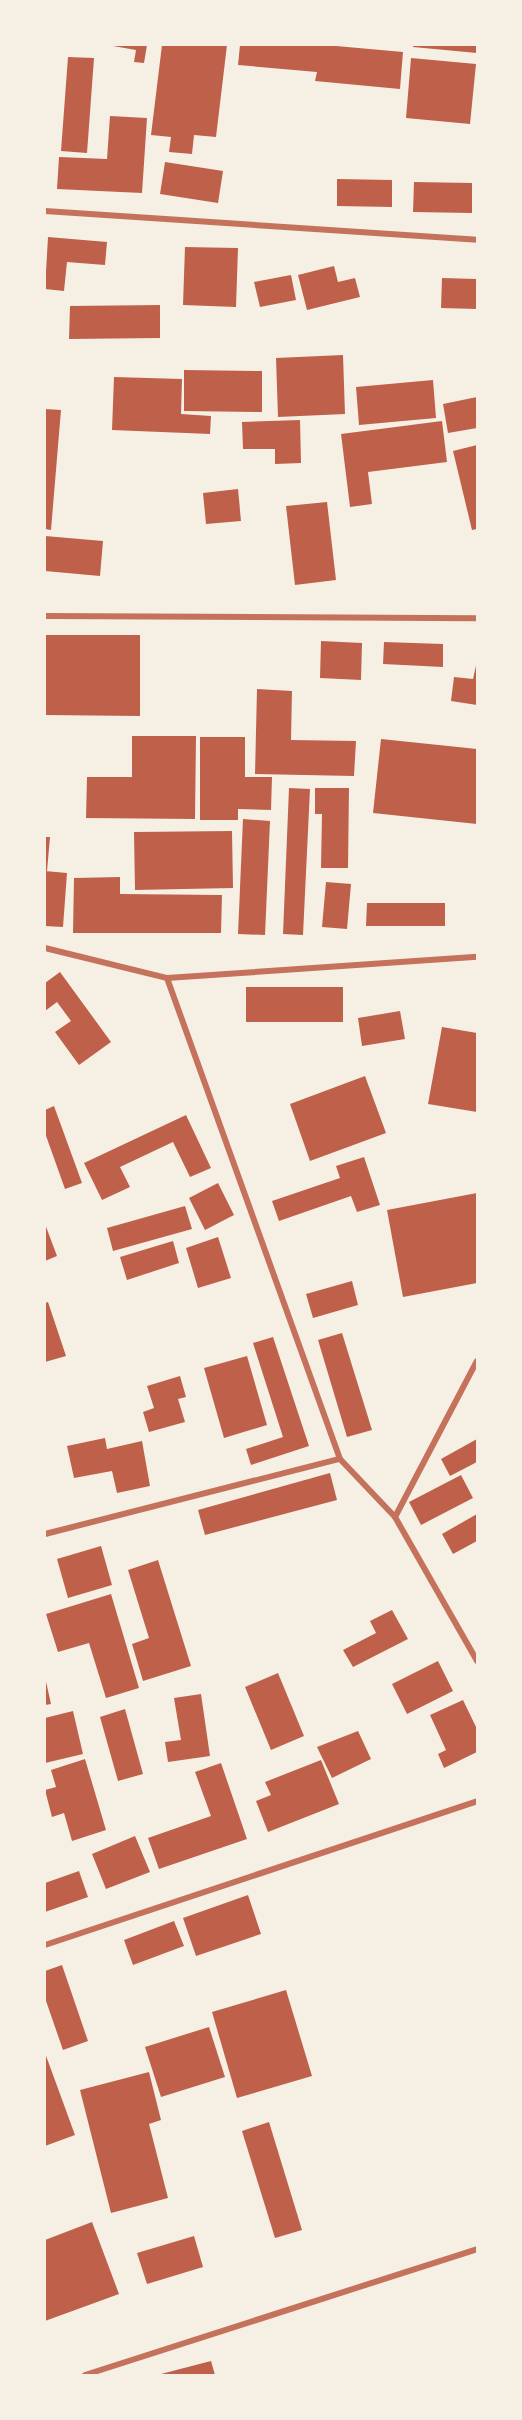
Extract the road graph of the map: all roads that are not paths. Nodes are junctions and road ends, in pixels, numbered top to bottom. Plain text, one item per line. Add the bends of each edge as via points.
1 (45, 211) edge
2 (477, 240) edge
3 (45, 616) edge
4 (477, 618) edge
5 (45, 948) edge
6 (477, 957) edge
7 (167, 978) junction
8 (477, 1361) edge
9 (340, 1459) junction
10 (395, 1517) junction
11 (45, 1534) edge
12 (477, 1661) edge
13 (477, 1801) edge
14 (45, 1945) edge
15 (477, 2249) edge
16 (85, 2375) edge

1 - 2 street
3 - 4 street
5 - 7 street
6 - 7 street
7 - 9 street
8 - 10 street
9 - 10 street
9 - 11 street
10 - 12 street
13 - 14 street
15 - 16 street

